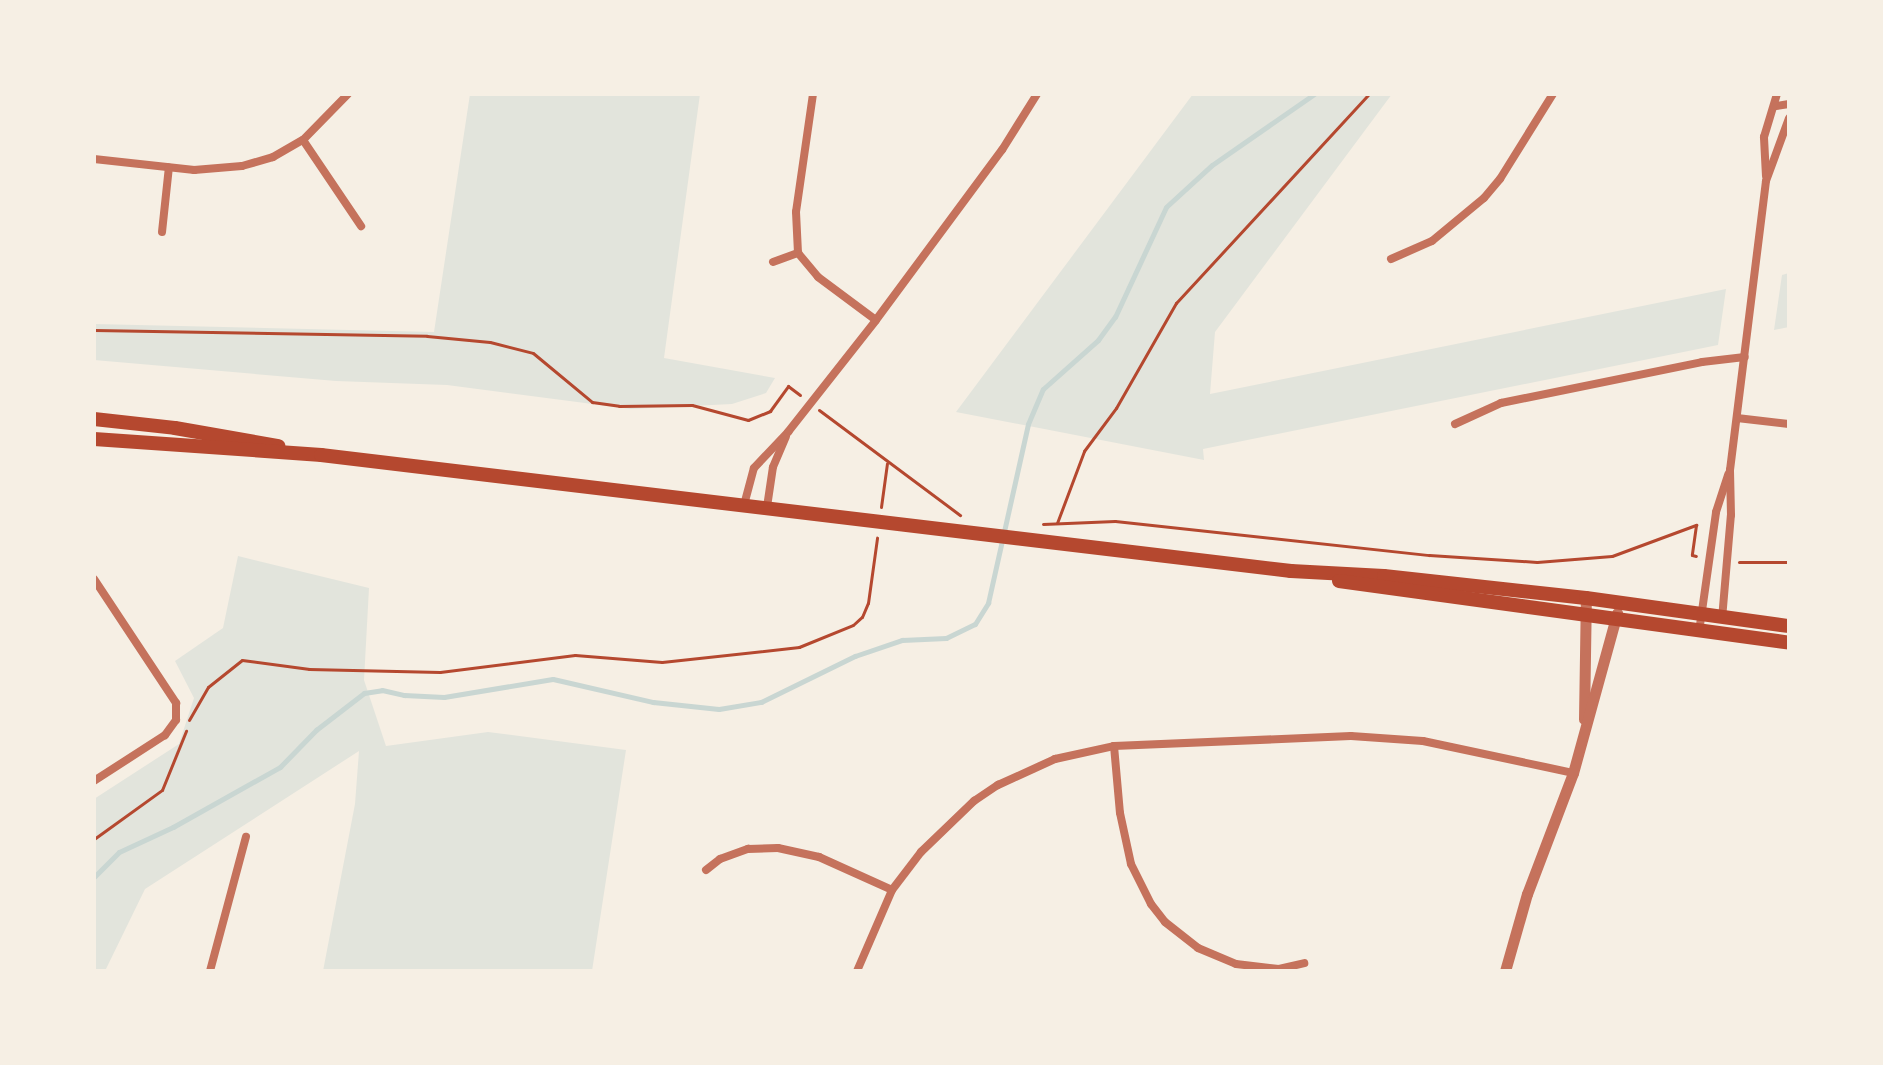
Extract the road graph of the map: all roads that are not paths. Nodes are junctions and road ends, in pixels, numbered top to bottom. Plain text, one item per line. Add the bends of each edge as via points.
1 (348, 94) edge
2 (813, 94) edge
3 (1037, 94) edge
4 (1553, 94) edge
5 (1777, 94) edge
6 (1789, 104) edge
7 (1776, 106) junction
8 (1789, 116) edge
9 (303, 140) junction
10 (94, 159) edge
11 (169, 167) junction
12 (1766, 181) junction
13 (361, 226) dead end
14 (162, 232) dead end
15 (798, 253) junction
16 (1391, 259) dead end
17 (773, 262) dead end
18 (876, 320) junction
19 (1745, 357) junction
20 (1737, 418) junction
21 (94, 419) edge
22 (1455, 424) dead end
23 (1789, 424) edge
24 (788, 432) junction
25 (94, 439) edge
26 (321, 455) junction
27 (1730, 470) junction
28 (744, 505) junction
29 (767, 507) junction
30 (1291, 571) junction
31 (94, 579) edge
32 (1586, 598) junction
33 (1619, 603) junction
34 (1701, 614) junction
35 (1586, 617) junction
36 (1722, 617) junction
37 (1615, 621) junction
38 (1789, 626) edge
39 (1699, 632) junction
40 (1720, 634) junction
41 (1789, 643) edge
42 (1584, 731) junction
43 (1114, 746) junction
44 (1573, 773) junction
45 (94, 781) edge
46 (246, 837) dead end
47 (706, 870) dead end
48 (892, 890) junction
49 (1304, 963) dead end
50 (210, 971) edge
51 (857, 971) edge
52 (1505, 971) edge

1 - 9 street
2 - 15 street via 796,212
3 - 18 street
4 - 16 street via 1484,198 1432,241
5 - 7 street
6 - 7 street
7 - 8 street
7 - 12 street via 1764,137
8 - 12 street
9 - 11 street via 242,166
9 - 13 street
10 - 11 street
11 - 14 street
12 - 19 street
15 - 17 street
15 - 18 street via 818,277
18 - 24 street
19 - 20 street
19 - 22 street via 1501,403
20 - 23 street
20 - 27 street
21 - 26 main road
24 - 28 street via 754,468
24 - 29 street via 773,467
25 - 26 main road
26 - 28 main road
27 - 34 street via 1716,512
27 - 36 street
28 - 29 main road
29 - 30 main road
30 - 32 main road
30 - 35 main road
31 - 45 street via 176,703 176,720 165,735
32 - 33 main road
32 - 35 street
33 - 34 main road
33 - 37 street
34 - 36 main road
34 - 39 street
35 - 37 main road
35 - 42 street
36 - 38 main road
36 - 40 street
37 - 39 main road
37 - 42 street
39 - 40 main road
40 - 41 main road
42 - 44 street
43 - 44 street via 1377,737 1423,741
43 - 48 street via 1055,759 998,785 950,820
43 - 49 street via 1131,864 1165,922 1198,948 1236,964 1279,969
44 - 52 street via 1527,894
46 - 50 street
47 - 48 street via 748,849 778,848 819,857
48 - 51 street

